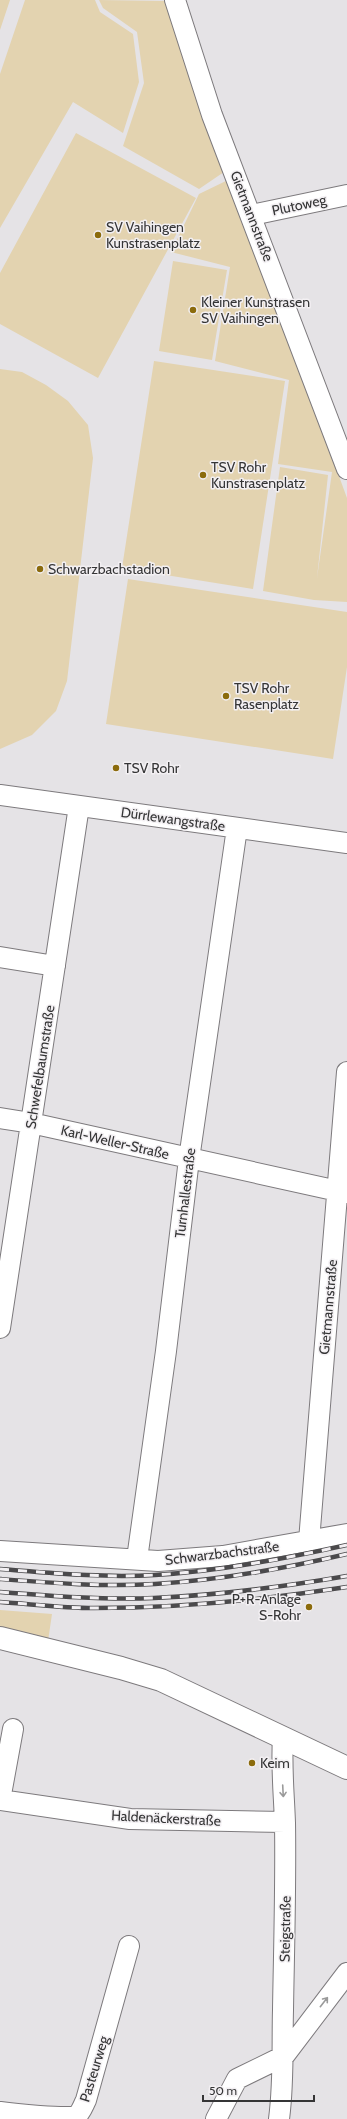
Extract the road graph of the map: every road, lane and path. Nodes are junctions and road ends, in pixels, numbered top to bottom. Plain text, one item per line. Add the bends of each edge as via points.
1 (175, 0) edge
2 (347, 195) edge
3 (252, 215) junction
4 (340, 428) edge
5 (347, 469) edge
6 (0, 794) edge
7 (79, 806) junction
8 (237, 828) junction
9 (347, 843) edge
10 (0, 957) edge
11 (55, 966) junction
12 (347, 1072) edge
13 (0, 1118) edge
14 (31, 1123) junction
15 (189, 1159) junction
16 (342, 1192) edge
17 (8, 1222) edge
18 (0, 1328) edge
19 (347, 1534) edge
20 (309, 1541) junction
21 (0, 1551) edge
22 (137, 1559) junction
23 (0, 1638) edge
24 (13, 1729) dead end
25 (283, 1738) junction
26 (347, 1768) edge
27 (0, 1800) edge
28 (285, 1822) junction
29 (129, 1946) dead end
30 (347, 1973) edge
31 (283, 2011) junction
32 (310, 2019) junction
33 (284, 2056) junction
34 (0, 2112) edge
35 (216, 2119) edge
36 (279, 2119) edge

1 - 3 street, Gietmannstraße via 212,114
2 - 3 street, Plutoweg
3 - 4 street, Gietmannstraße
4 - 5 street, Gietmannstraße
6 - 7 street, Dürrlewangstraße
7 - 8 street, Dürrlewangstraße
7 - 11 street, Schwefelbaumstraße
8 - 9 street, Dürrlewangstraße
8 - 15 street, Turnhallestraße
10 - 11 street
11 - 14 street, Schwefelbaumstraße
12 - 16 street, Gietmannstraße
13 - 14 street, Karl-Weller-Straße
14 - 15 street, Karl-Weller-Straße
14 - 17 street, Schwefelbaumstraße
15 - 16 street, Karl-Weller-Straße
15 - 22 street, Turnhallestraße
16 - 20 street, Gietmannstraße
17 - 18 street, Schwefelbaumstraße
19 - 20 street, Schwarzbachstraße
20 - 22 street, Schwarzbachstraße via 223,1556 158,1561
21 - 22 street, Schwarzbachstraße
23 - 25 main road via 161,1680
24 - 27 street
25 - 26 main road
25 -> 28 street, Steigstraße
27 - 28 street, Haldenäckerstraße via 130,1819
28 - 31 street, Steigstraße
29 - 34 street, Pasteurweg via 81,2111 75,2117 64,2118
32 -> 30 street
31 - 32 street
31 - 33 street, Steigstraße
32 - 33 street
33 - 35 street via 237,2079
33 - 36 street, Steigstraße

